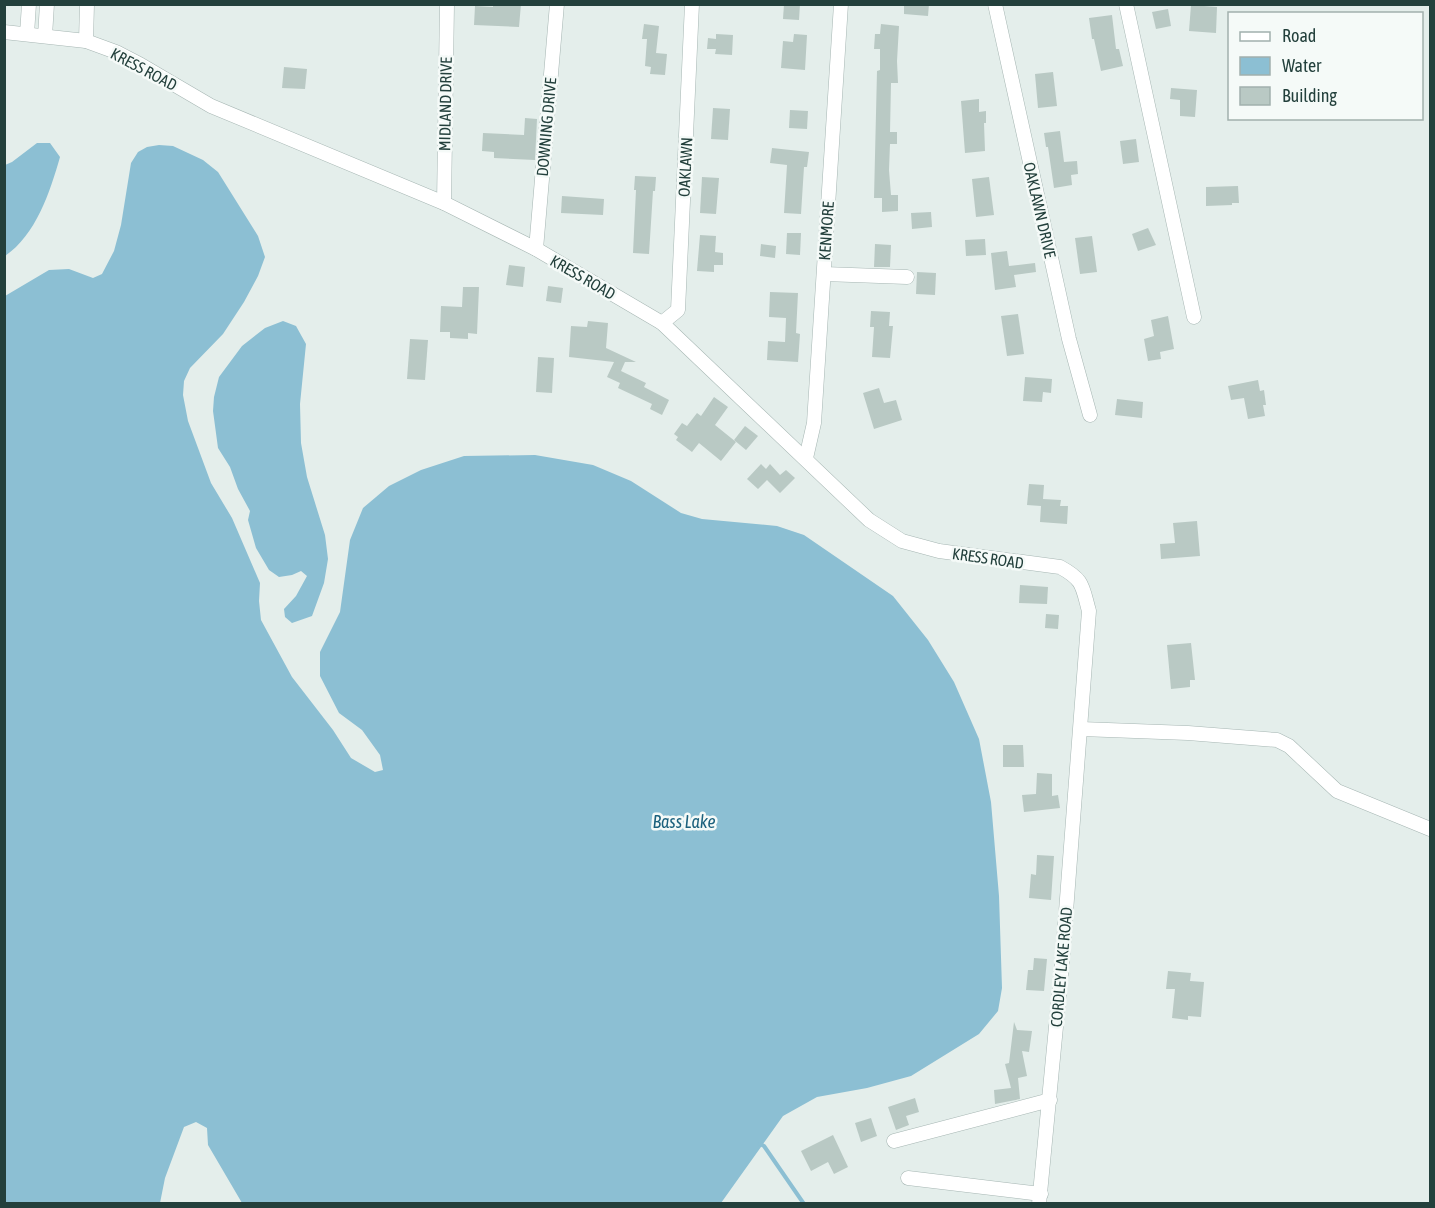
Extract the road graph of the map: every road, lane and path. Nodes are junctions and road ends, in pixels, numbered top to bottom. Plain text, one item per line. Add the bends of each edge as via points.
1 (29, 4) edge
2 (47, 4) edge
3 (87, 4) edge
4 (447, 4) edge
5 (557, 4) edge
6 (692, 4) edge
7 (841, 4) edge
8 (995, 4) edge
9 (1126, 4) edge
10 (4, 32) edge
11 (27, 34) junction
12 (45, 36) junction
13 (86, 41) junction
14 (444, 203) junction
15 (536, 249) junction
16 (824, 274) junction
17 (907, 276) dead end
18 (1194, 316) dead end
19 (662, 323) junction
20 (1090, 415) dead end
21 (806, 458) junction
22 (1089, 611) joint
23 (1081, 729) junction
24 (1431, 829) edge
25 (1050, 1100) junction
26 (894, 1141) dead end
27 (908, 1178) dead end
28 (1040, 1199) edge

1 - 11 street
2 - 12 street
3 - 13 street
4 - 14 street, MIDLAND DRIVE
5 - 15 street, DOWNING DRIVE
6 - 19 street, OAKLAWN via 678,310
7 - 16 street, KENMORE
8 - 20 street, OAKLAWN DRIVE via 1069,339
9 - 18 street
10 - 11 street, KRESS ROAD
11 - 12 street, KRESS ROAD
12 - 13 street, KRESS ROAD
13 - 14 street, KRESS ROAD via 116,52 212,106
14 - 15 street, KRESS ROAD
15 - 19 street, KRESS ROAD
16 - 17 street
16 - 21 street, KENMORE via 814,423
19 - 21 street, KRESS ROAD
21 - 22 street, KRESS ROAD via 870,520 902,541 939,551 1060,567 1076,576
22 - 23 street, CORDLEY LAKE ROAD
23 - 24 street via 1277,740 1337,790
23 - 25 street, CORDLEY LAKE ROAD
25 - 26 street
25 - 28 street, CORDLEY LAKE ROAD
27 - 28 street

